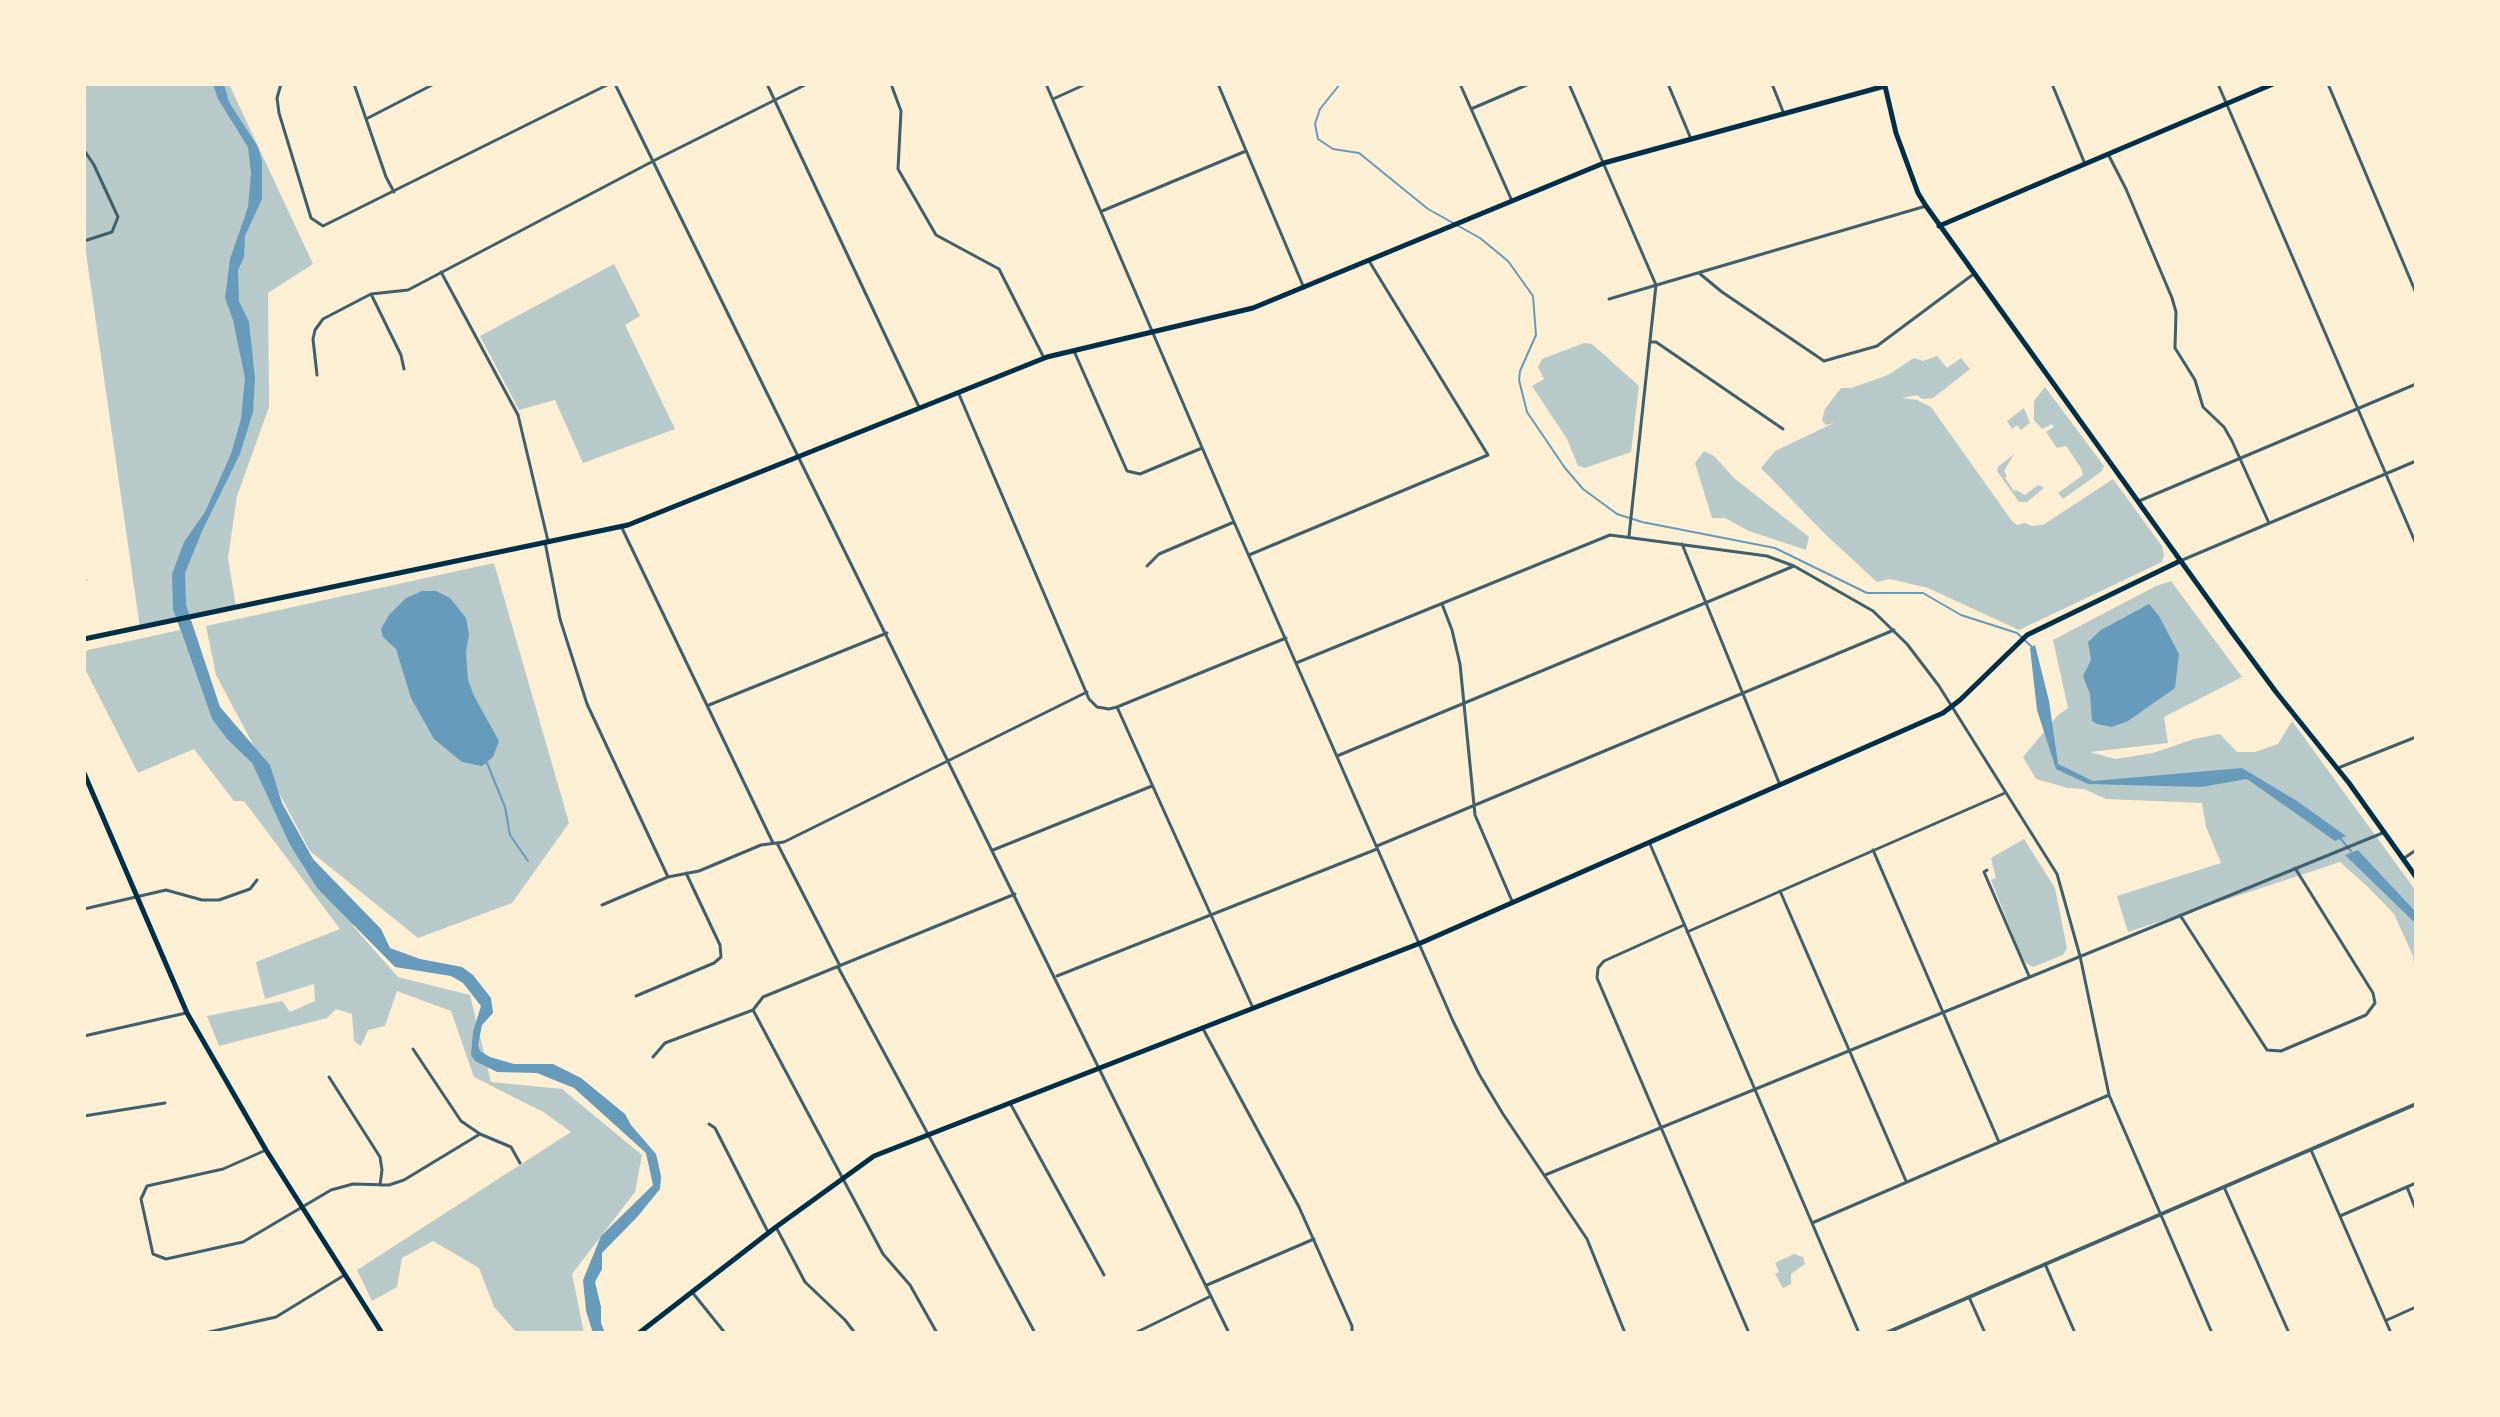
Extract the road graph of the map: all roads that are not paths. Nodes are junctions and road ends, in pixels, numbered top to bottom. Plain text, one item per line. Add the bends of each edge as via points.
1 (281, 84) edge
2 (354, 84) edge
3 (434, 84) edge
4 (609, 84) edge
5 (615, 84) edge
6 (767, 84) edge
7 (807, 84) edge
8 (891, 84) edge
9 (1046, 84) edge
10 (1086, 84) edge
11 (1218, 84) edge
12 (1460, 84) edge
13 (1529, 84) edge
14 (1569, 84) edge
15 (1668, 84) edge
16 (1772, 84) edge
17 (2052, 84) edge
18 (2218, 84) edge
19 (2273, 84) edge
20 (2328, 84) edge
21 (1886, 85) edge
22 (1052, 99) junction
23 (775, 101) junction
24 (2227, 104) junction
25 (1471, 109) junction
26 (1784, 114) junction
27 (366, 119) junction
28 (1691, 139) junction
29 (84, 150) edge
30 (1246, 151) junction
31 (2108, 154) junction
32 (654, 161) junction
33 (1604, 163) junction
34 (2085, 164) junction
35 (394, 192) junction
36 (1512, 201) junction
37 (1926, 206) junction
38 (1101, 212) junction
39 (1939, 226) junction
40 (84, 241) edge
41 (1369, 261) junction
42 (441, 272) junction
43 (1699, 273) junction
44 (1975, 273) junction
45 (1656, 285) junction
46 (1304, 288) junction
47 (2416, 293) edge
48 (371, 294) junction
49 (1609, 299) dead end
50 (1153, 331) junction
51 (1651, 342) junction
52 (1074, 351) junction
53 (1044, 358) junction
54 (404, 369) dead end
55 (317, 375) dead end
56 (2416, 384) edge
57 (957, 391) junction
58 (919, 407) junction
59 (2359, 408) junction
60 (1783, 429) dead end
61 (1204, 447) junction
62 (799, 457) junction
63 (2240, 458) junction
64 (2416, 461) edge
65 (2386, 473) junction
66 (2139, 501) junction
67 (1234, 522) junction
68 (2269, 523) junction
69 (621, 526) junction
70 (1629, 536) junction
71 (546, 541) junction
72 (1682, 544) junction
73 (2416, 544) edge
74 (1249, 555) junction
75 (2180, 561) junction
76 (1147, 566) dead end
77 (1794, 566) junction
78 (1705, 601) junction
79 (1442, 604) junction
80 (1894, 630) junction
81 (887, 633) junction
82 (1286, 638) junction
83 (84, 639) edge
84 (1296, 663) junction
85 (1087, 692) junction
86 (1743, 693) junction
87 (1464, 703) junction
88 (707, 706) junction
89 (1117, 707) junction
90 (1953, 707) junction
91 (2416, 737) edge
92 (1337, 756) junction
93 (949, 760) junction
94 (2337, 768) junction
95 (84, 773) edge
96 (1780, 785) junction
97 (1152, 786) junction
98 (2005, 793) junction
99 (1473, 806) junction
100 (2385, 832) junction
101 (1648, 841) junction
102 (775, 843) junction
103 (1376, 847) junction
104 (993, 850) junction
105 (1873, 850) junction
106 (2416, 850) edge
107 (2403, 859) junction
108 (2295, 868) junction
109 (1987, 870) dead end
110 (686, 873) junction
111 (668, 877) junction
112 (2416, 877) edge
113 (257, 880) dead end
114 (1780, 891) junction
115 (1015, 894) junction
116 (137, 898) junction
117 (1512, 902) junction
118 (602, 905) dead end
119 (84, 909) edge
120 (1211, 915) junction
121 (2180, 915) junction
122 (1684, 925) junction
123 (1687, 932) junction
124 (1418, 943) junction
125 (2080, 956) junction
126 (839, 966) junction
127 (1056, 977) junction
128 (2029, 977) junction
129 (636, 996) dead end
130 (1253, 1008) junction
131 (753, 1010) junction
132 (1943, 1011) junction
133 (187, 1013) junction
134 (1202, 1027) junction
135 (84, 1036) edge
136 (413, 1049) dead end
137 (1849, 1050) junction
138 (653, 1057) dead end
139 (1100, 1067) junction
140 (329, 1077) dead end
141 (1755, 1089) junction
142 (2109, 1095) junction
143 (165, 1103) dead end
144 (1010, 1103) junction
145 (2416, 1104) edge
146 (84, 1116) edge
147 (709, 1124) dead end
148 (1661, 1127) junction
149 (480, 1134) junction
150 (928, 1135) junction
151 (1999, 1142) junction
152 (266, 1150) junction
153 (2311, 1150) junction
154 (520, 1163) dead end
155 (1545, 1175) junction
156 (843, 1177) junction
157 (1906, 1182) junction
158 (2416, 1183) edge
159 (380, 1185) junction
160 (2224, 1187) junction
161 (2407, 1187) junction
162 (303, 1205) junction
163 (2416, 1210) edge
164 (2160, 1214) junction
165 (2340, 1216) junction
166 (1812, 1223) junction
167 (776, 1227) junction
168 (768, 1233) junction
169 (1314, 1239) junction
170 (2045, 1264) junction
171 (346, 1274) junction
172 (1104, 1275) dead end
173 (1205, 1285) junction
174 (692, 1292) junction
175 (1211, 1296) junction
176 (1969, 1297) junction
177 (2416, 1307) edge
178 (2386, 1320) junction
179 (205, 1333) edge
180 (382, 1333) edge
181 (639, 1333) edge
182 (725, 1333) edge
183 (855, 1333) edge
184 (937, 1333) edge
185 (1035, 1333) edge
186 (1135, 1333) edge
187 (1229, 1333) edge
188 (1352, 1333) edge
189 (1625, 1333) edge
190 (1749, 1333) edge
191 (1859, 1333) edge
192 (1886, 1333) edge
193 (1985, 1333) edge
194 (2075, 1333) edge
195 (2212, 1333) edge
196 (2289, 1333) edge
197 (2391, 1333) edge

1 - 35 street via 278,105 311,218 331,224
2 - 27 street
3 - 27 street
4 - 35 street
5 - 32 street
6 - 23 street
7 - 23 street
8 - 53 street via 901,111 898,169 936,235 999,269
9 - 22 street
10 - 22 street
11 - 30 street
12 - 25 street
13 - 25 street
14 - 33 street
15 - 28 street
16 - 26 street
17 - 34 street
18 - 24 street
19 - 24 main road
20 - 47 street
21 - 26 main road
21 - 37 main road via 1896,133
22 - 38 street
23 - 32 street
23 - 58 street
24 - 31 main road
24 - 59 street
25 - 36 street
26 - 28 main road
27 - 35 street
28 - 33 main road
29 - 40 street via 118,217 112,232
30 - 38 street
30 - 46 street
31 - 34 main road
31 - 63 street via 2172,298 2175,348 2195,380 2203,407 2224,427
32 - 42 street
32 - 62 street
33 - 36 main road
33 - 45 street
34 - 39 main road
36 - 41 main road
37 - 39 main road
37 - 43 street
38 - 50 street
39 - 44 main road
41 - 46 main road
41 - 74 street via 1488,455
42 - 48 street via 408,290
42 - 71 street via 518,415
43 - 44 street via 1824,361 1877,346
43 - 45 street
44 - 66 main road
45 - 49 street
45 - 51 street
46 - 50 main road via 1253,308
48 - 54 street
48 - 55 street via 319,324 313,339
50 - 52 main road
50 - 61 street
51 - 60 street
51 - 70 street
52 - 53 main road
52 - 61 street via 1127,471 1140,474
53 - 57 main road
56 - 59 street
57 - 58 main road
57 - 85 street
58 - 62 main road
59 - 63 street
59 - 65 street
61 - 67 street
62 - 69 main road
62 - 81 street
63 - 66 street
63 - 68 street
64 - 65 street
65 - 68 street
65 - 73 street
66 - 75 main road
67 - 74 street
67 - 76 street via 1159,554
68 - 75 street
69 - 71 main road
69 - 88 street
70 - 72 street
70 - 79 street via 1603,536
71 - 83 main road
71 - 111 street via 560,619 587,704
72 - 77 street via 1767,556
72 - 78 street
74 - 82 street
75 - 90 main road via 2027,635
75 - 94 main road
77 - 78 street
77 - 80 street via 1873,611
78 - 86 street
78 - 87 street
79 - 84 street
79 - 87 street via 1457,648
80 - 86 street
80 - 90 street
81 - 88 street
81 - 93 street
82 - 84 street
82 - 89 street
84 - 92 street
85 - 89 street via 1097,707
85 - 93 street
86 - 96 street
86 - 99 street
87 - 92 street
87 - 99 street
88 - 102 street
89 - 97 street
90 - 96 main road
90 - 98 street
91 - 94 street
92 - 103 street
93 - 102 street
93 - 104 street
94 - 100 main road
95 - 116 main road
96 - 101 main road
97 - 104 street
97 - 120 street
98 - 105 street
98 - 125 street via 2057,874
99 - 103 street
99 - 117 street
100 - 107 main road
100 - 108 street
101 - 117 main road
101 - 122 street
102 - 110 street
102 - 126 street
103 - 120 street
103 - 124 street
104 - 115 street
105 - 114 street
105 - 132 street
106 - 107 street
107 - 112 main road
108 - 121 street
108 - 121 street via 2375,1003 2366,1015 2281,1051 2267,1050
109 - 128 street
110 - 111 street
110 - 129 street via 721,957
111 - 118 street
113 - 116 street via 250,889 219,900 166,890
114 - 123 street
114 - 137 street
115 - 126 street
115 - 127 street
116 - 119 street
116 - 133 main road
117 - 124 main road
120 - 127 street
120 - 130 street
121 - 125 street
122 - 123 street
122 - 148 street via 1604,961 1596,973
123 - 141 street
124 - 130 main road
124 - 155 street via 1479,1074
125 - 128 street
125 - 142 street
126 - 131 street via 763,997
126 - 150 street
127 - 139 street
128 - 132 street
130 - 134 main road
131 - 138 street via 665,1043
131 - 156 street
132 - 137 street
132 - 151 street
133 - 135 street
133 - 152 main road
134 - 139 main road
134 - 169 street
136 - 149 street via 453,1112
137 - 141 street
137 - 157 street
139 - 144 main road
139 - 173 street
140 - 159 street via 380,1157
141 - 148 street
141 - 166 street
142 - 151 street
142 - 164 street
143 - 146 street
144 - 150 main road
144 - 172 street
145 - 153 street
147 - 168 street
148 - 155 street
148 - 190 street
149 - 154 street via 511,1147
149 - 159 street via 404,1180
150 - 156 main road via 874,1156
150 - 185 street
151 - 157 street
152 - 162 main road
152 - 162 street via 223,1169 147,1186 141,1199 153,1254 166,1259 243,1242
153 - 160 street
153 - 165 street
155 - 189 street via 1587,1239
156 - 167 main road
156 - 184 street via 883,1254 910,1285
157 - 166 street
158 - 161 street
159 - 162 street via 342,1186
160 - 164 street
160 - 196 street
161 - 163 street
161 - 165 street
162 - 171 main road
164 - 170 street
164 - 195 street
165 - 178 street
166 - 191 street
167 - 168 main road
167 - 183 street via 805,1282
168 - 174 main road
169 - 173 street
169 - 188 street
170 - 176 street
170 - 194 street
171 - 179 street via 276,1317
171 - 180 main road
173 - 175 street
174 - 181 main road
174 - 182 street
175 - 186 street
175 - 187 street
176 - 192 street
176 - 193 street
177 - 178 street
178 - 197 street

